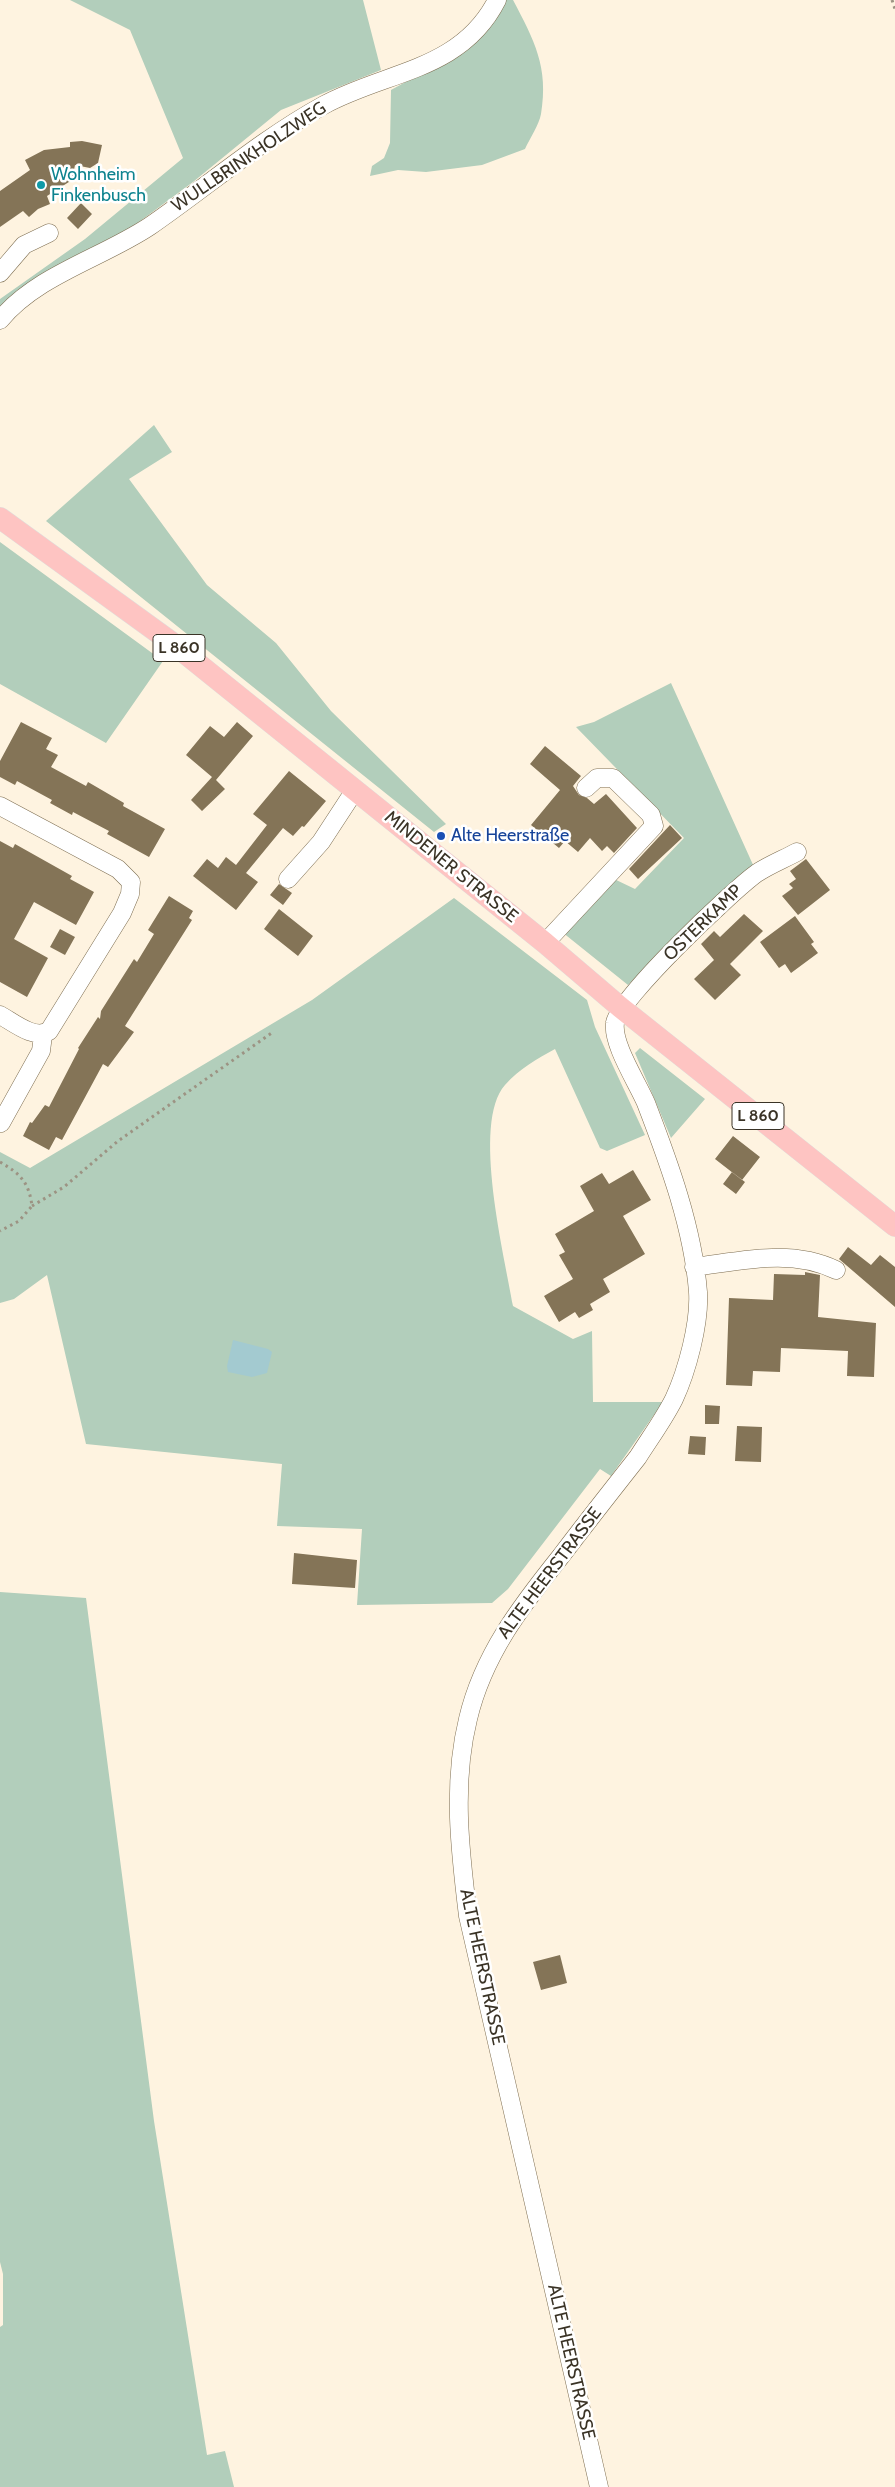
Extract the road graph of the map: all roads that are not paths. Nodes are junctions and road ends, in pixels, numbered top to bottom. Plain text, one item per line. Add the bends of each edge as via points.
1 (497, 0) edge
2 (49, 233) dead end
3 (0, 273) edge
4 (0, 320) edge
5 (0, 518) edge
6 (586, 788) dead end
7 (356, 790) junction
8 (0, 806) edge
9 (797, 852) dead end
10 (288, 879) dead end
11 (545, 943) junction
12 (620, 1008) junction
13 (0, 1015) edge
14 (43, 1035) junction
15 (1, 1123) dead end
16 (895, 1226) edge
17 (694, 1267) junction
18 (836, 1270) dead end
19 (599, 2487) edge

1 - 4 street, WULLBRINKHOLZWEG via 482,25 443,57 325,104 284,129 150,226 113,249 54,278 9,309
2 - 3 street via 24,245
5 - 7 main road, MINDENER STRASSE / L 860 via 172,642
6 - 11 street via 597,778 613,778 652,815 654,826
7 - 10 street via 321,842
7 - 11 main road, MINDENER STRASSE / L 860
8 - 14 street via 118,868 130,882 130,894 122,913 49,1031
9 - 12 street, OSTERKAMP via 737,888
11 - 12 main road, MINDENER STRASSE / L 860
12 - 16 main road, MINDENER STRASSE / L 860
12 - 17 street, ALTE HEERSTRASSE via 615,1023 618,1042 660,1140
13 - 14 street
14 - 15 street via 41,1051
17 - 18 street via 773,1257 801,1258
17 - 19 street, ALTE HEERSTRASSE via 698,1294 694,1331 674,1397 638,1456 515,1614 494,1649 468,1720 459,1798 460,1851 468,1916

